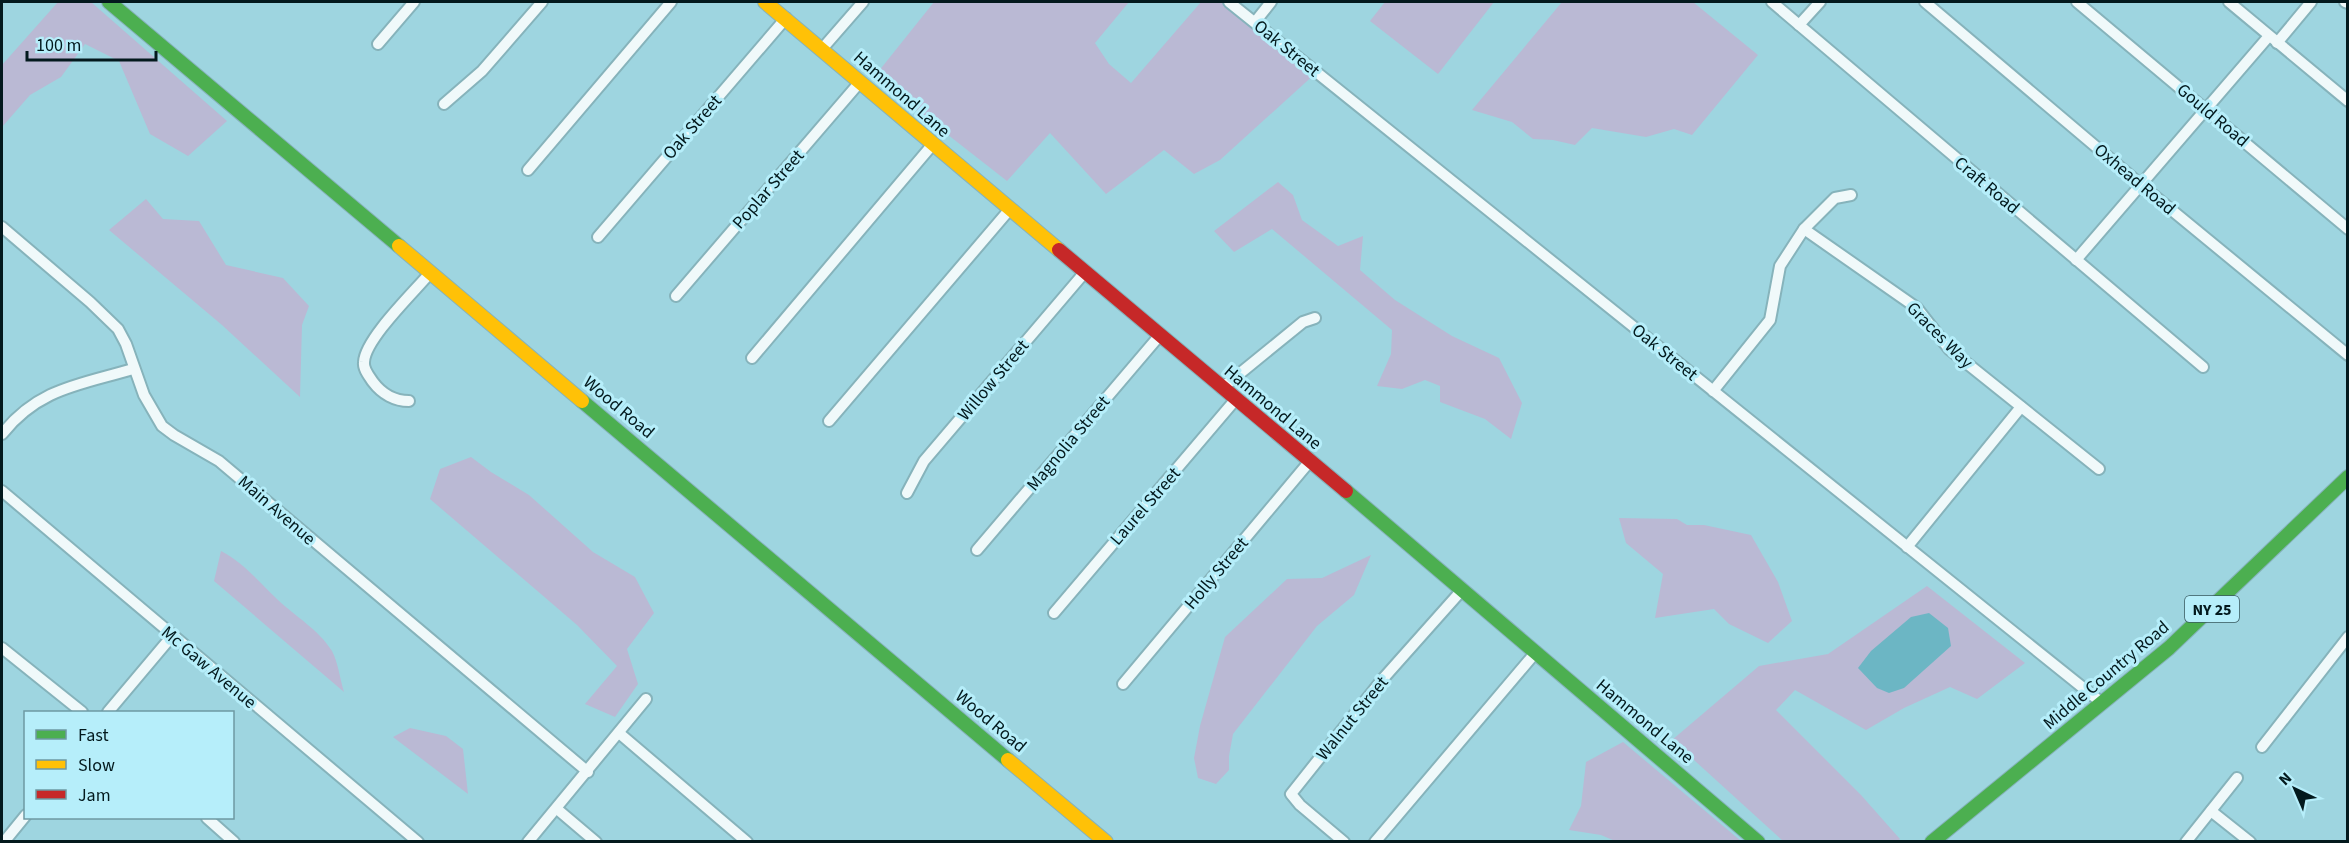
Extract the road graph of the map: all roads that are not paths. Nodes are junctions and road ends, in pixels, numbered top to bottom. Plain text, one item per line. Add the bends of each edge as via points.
1 (109, 2) edge
2 (414, 2) edge
3 (542, 2) edge
4 (671, 2) edge
5 (862, 2) edge
6 (1229, 2) edge
7 (1271, 2) edge
8 (1772, 2) edge
9 (1820, 2) edge
10 (1925, 2) edge
11 (2077, 2) edge
12 (2229, 2) edge
13 (2312, 2) edge
14 (770, 3) edge
15 (786, 18) junction
16 (1255, 22) junction
17 (1800, 25) junction
18 (2273, 39) junction
19 (378, 44) dead end
20 (822, 49) junction
21 (860, 82) junction
22 (2348, 101) edge
23 (444, 104) dead end
24 (2206, 109) junction
25 (933, 144) junction
26 (528, 170) dead end
27 (2140, 184) junction
28 (1851, 195) dead end
29 (1010, 209) junction
30 (2, 227) edge
31 (1804, 229) junction
32 (2348, 230) edge
33 (598, 237) dead end
34 (2076, 260) junction
35 (1085, 272) junction
36 (430, 273) junction
37 (676, 296) dead end
38 (1314, 318) dead end
39 (1160, 335) junction
40 (2348, 355) edge
41 (752, 358) dead end
42 (2203, 367) dead end
43 (133, 369) junction
44 (1222, 387) junction
45 (1713, 391) junction
46 (1236, 399) junction
47 (409, 401) dead end
48 (2021, 407) junction
49 (829, 421) dead end
50 (2, 434) edge
51 (1310, 461) junction
52 (2099, 469) dead end
53 (2347, 479) edge
54 (2, 491) edge
55 (907, 493) dead end
56 (1908, 547) junction
57 (977, 550) dead end
58 (1462, 590) junction
59 (1054, 613) dead end
60 (172, 636) junction
61 (2348, 637) edge
62 (2, 648) edge
63 (1536, 652) junction
64 (1123, 684) dead end
65 (646, 699) dead end
66 (2102, 703) junction
67 (81, 711) edge
68 (109, 711) edge
69 (619, 734) junction
70 (2262, 747) dead end
71 (588, 772) junction
72 (2237, 778) dead end
73 (557, 809) junction
74 (2211, 811) junction
75 (24, 817) edge
76 (208, 819) edge
77 (4, 842) edge
78 (234, 842) edge
79 (418, 842) edge
80 (528, 842) edge
81 (596, 842) edge
82 (747, 842) edge
83 (1106, 842) edge
84 (1344, 842) edge
85 (1374, 842) edge
86 (1758, 842) edge
87 (1932, 842) edge
88 (2186, 842) edge
89 (2250, 842) edge

1 - 36 street, Wood Road
2 - 19 street
3 - 23 street via 482,72
4 - 26 street
5 - 20 street
6 - 16 street, Oak Street
7 - 16 street
8 - 17 street, Craft Road
9 - 17 street
10 - 27 street, Oxhead Road
11 - 24 street, Gould Road
12 - 18 street
13 - 18 street
14 - 15 street, Hammond Lane
15 - 20 street, Hammond Lane
15 - 33 street, Oak Street
16 - 45 street, Oak Street
17 - 34 street, Craft Road
18 - 22 street
18 - 24 street
20 - 21 street, Hammond Lane
21 - 25 street, Hammond Lane
21 - 37 street, Poplar Street
24 - 27 street
24 - 32 street, Gould Road
25 - 29 street, Hammond Lane
25 - 41 street
27 - 34 street
27 - 40 street, Oxhead Road
28 - 31 street via 1835,198
29 - 35 street, Hammond Lane
29 - 49 street
30 - 43 street, Main Avenue via 118,329
31 - 45 street via 1780,266 1770,320
31 - 48 street, Graces Way via 1917,308 1949,349
34 - 42 street, Craft Road
35 - 39 street, Hammond Lane
35 - 55 street, Willow Street via 924,461
36 - 47 street via 370,343 364,362 376,386 396,401
36 - 83 street, Wood Road
38 - 44 street via 1303,322
39 - 44 street, Hammond Lane
39 - 57 street, Magnolia Street
43 - 50 street via 52,393 24,410
43 - 71 street, Main Avenue via 162,426 219,460
44 - 46 street, Hammond Lane
45 - 56 street, Oak Street
46 - 51 street, Hammond Lane
46 - 59 street, Laurel Street
48 - 52 street, Graces Way
48 - 56 street
51 - 58 street, Hammond Lane
51 - 64 street, Holly Street
53 - 66 street, Middle Country Road / NY 25 via 2198,622
54 - 60 street, Mc Gaw Avenue
56 - 66 street, Oak Street
58 - 63 street, Hammond Lane
58 - 84 street, Walnut Street via 1381,681 1291,794
60 - 68 street
60 - 79 street, Mc Gaw Avenue
61 - 70 street
62 - 67 street
63 - 85 street
63 - 86 street, Hammond Lane
65 - 69 street
66 - 87 street, Middle Country Road / NY 25
69 - 71 street
69 - 82 street
71 - 73 street
72 - 74 street
73 - 80 street
73 - 81 street
74 - 88 street
74 - 89 street
75 - 77 street
76 - 78 street

